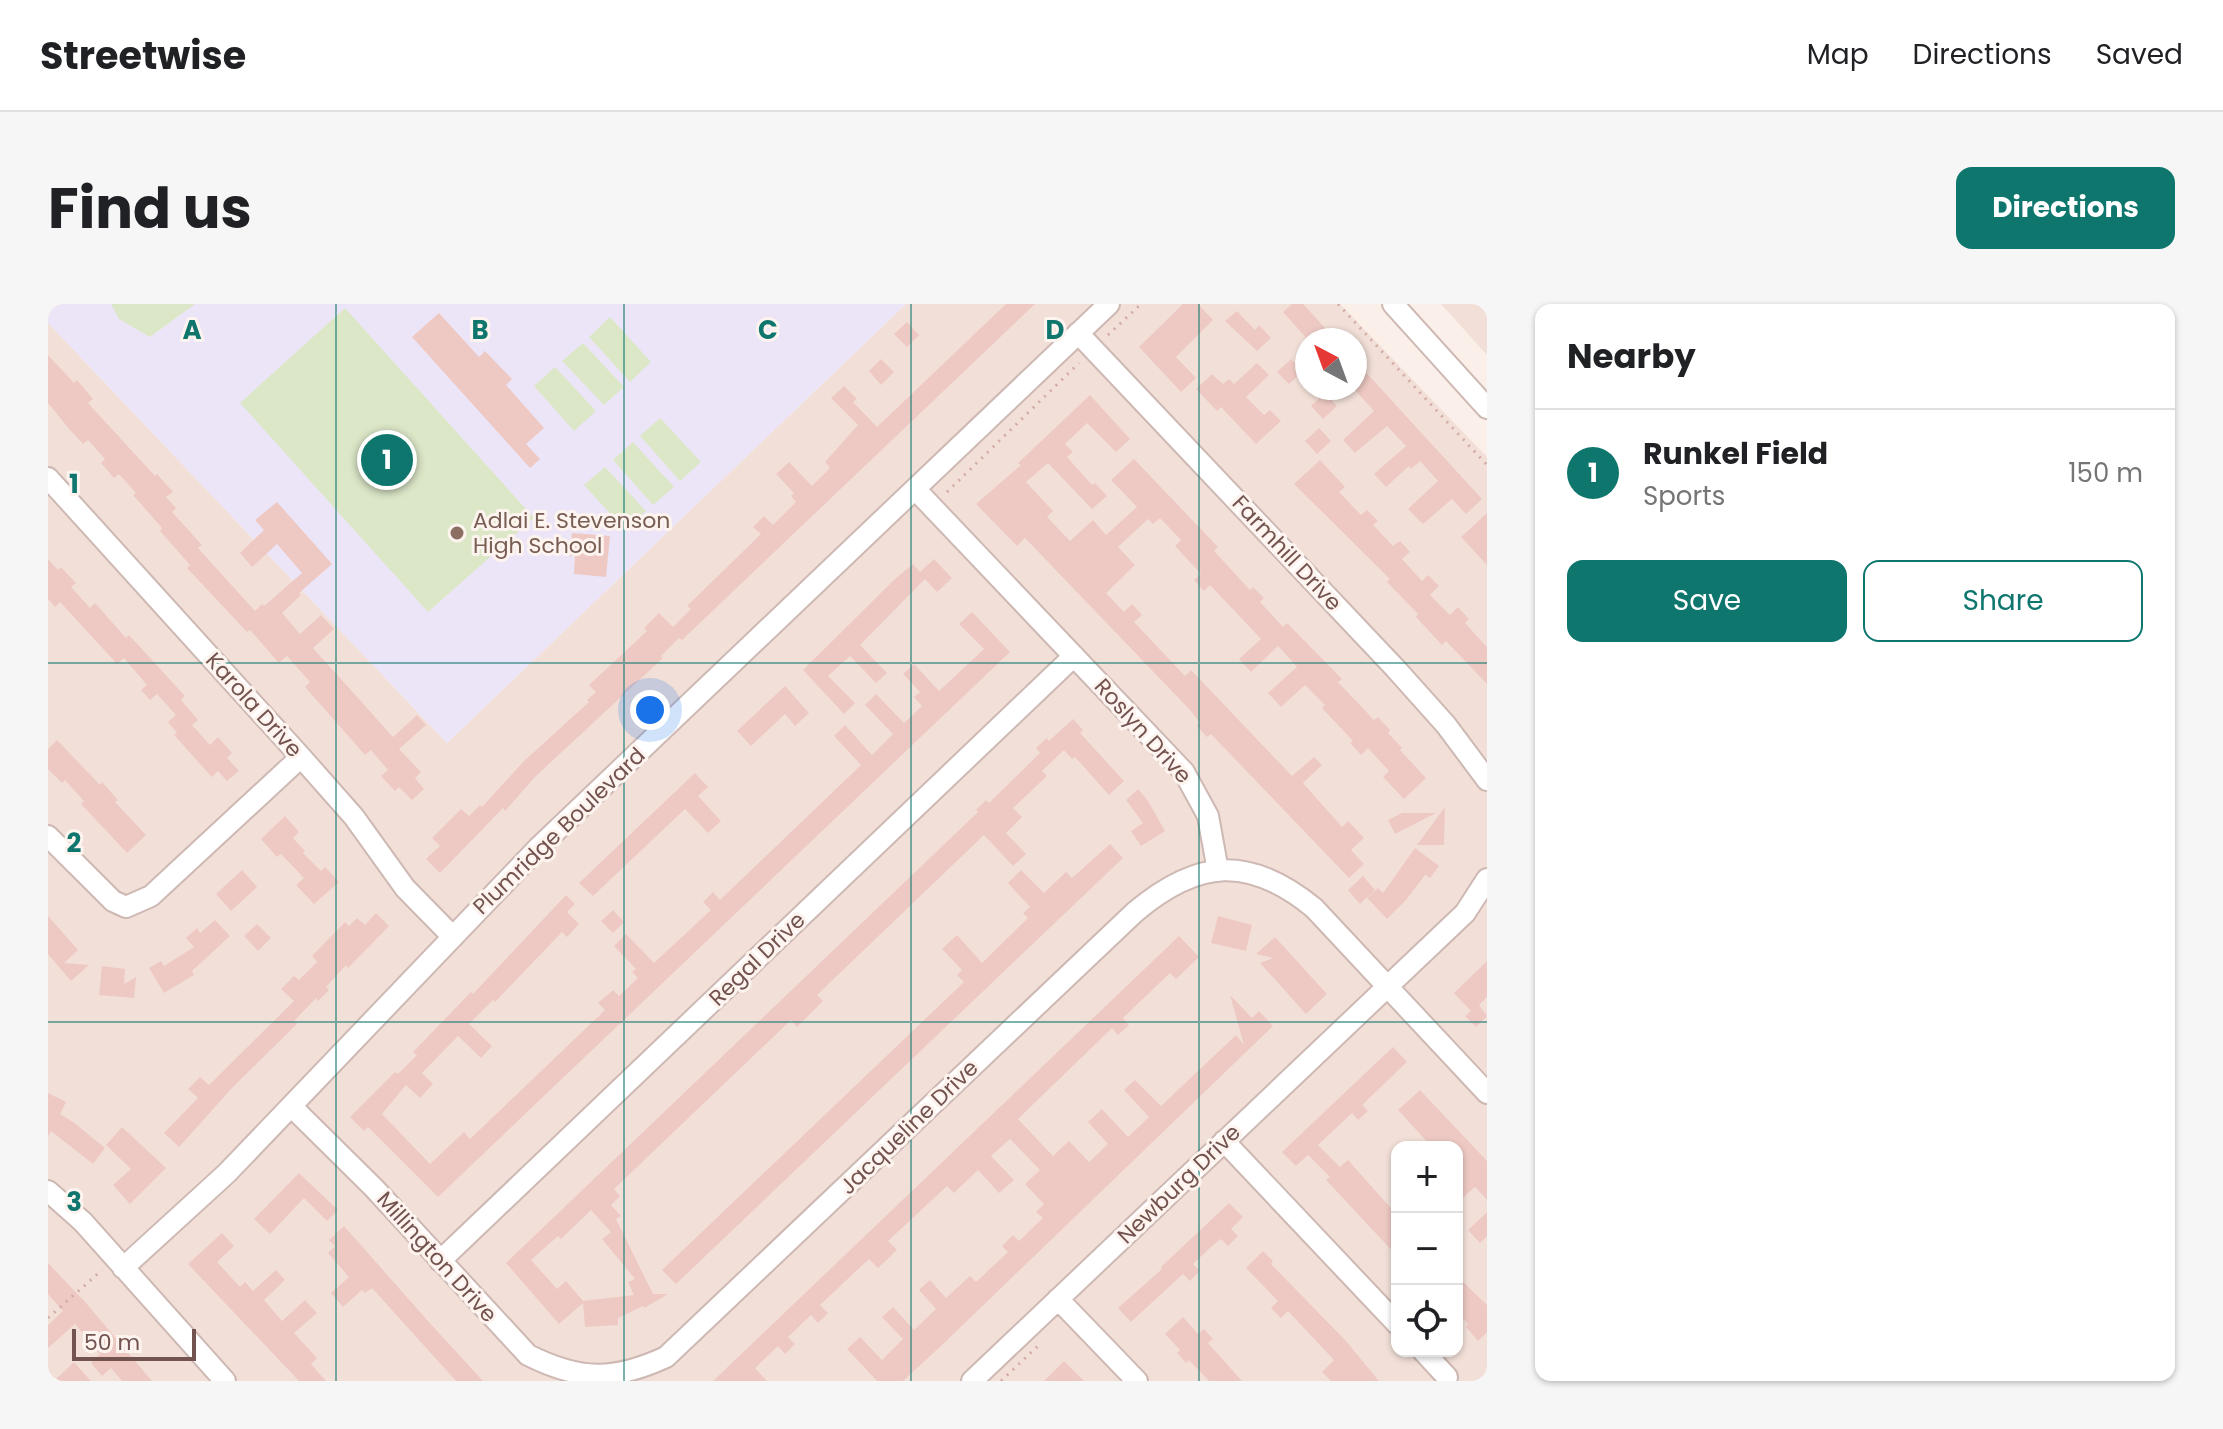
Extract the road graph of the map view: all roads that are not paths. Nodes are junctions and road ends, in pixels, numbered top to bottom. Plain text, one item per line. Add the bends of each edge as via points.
1 (1109, 304) edge
2 (1393, 304) edge
3 (1078, 333) junction
4 (1487, 408) edge
5 (48, 478) edge
6 (916, 490) junction
7 (1074, 656) junction
8 (301, 757) junction
9 (1487, 780) edge
10 (48, 836) edge
11 (1218, 871) junction
12 (1487, 879) edge
13 (453, 937) junction
14 (1386, 987) junction
15 (1487, 1093) edge
16 (291, 1106) junction
17 (1224, 1141) junction
18 (48, 1191) edge
19 (440, 1261) junction
20 (115, 1266) junction
21 (1058, 1299) junction
22 (1391, 1318) edge
23 (1429, 1357) edge
24 (1447, 1377) dead end
25 (225, 1381) edge
26 (598, 1381) edge
27 (972, 1381) edge
28 (1137, 1381) edge

1 - 3 street, Plumridge Boulevard
2 - 4 street
3 - 6 street, Plumridge Boulevard
3 - 9 street, Farmhill Drive via 1395,668
5 - 8 street, Karola Drive
6 - 7 street, Roslyn Drive
6 - 13 street, Plumridge Boulevard via 538,848
7 - 11 street, Roslyn Drive via 1184,772 1208,816
7 - 19 street, Regal Drive
8 - 10 street via 151,896 126,907 113,901
8 - 13 street, Karola Drive via 354,817 405,888
11 - 14 street via 1245,871 1299,896
11 - 26 street, Jacqueline Drive via 1182,879 1135,912 666,1357 642,1370
12 - 14 street via 1465,913
13 - 16 street, Plumridge Boulevard
14 - 15 street
14 - 17 street, Newburg Drive
16 - 19 street, Millington Drive
16 - 20 street, Plumridge Boulevard via 205,1194
17 - 21 street, Newburg Drive
17 - 22 street
18 - 20 street via 83,1222
19 - 26 street, Millington Drive via 528,1355 551,1369
20 - 25 street
21 - 27 street, Newburg Drive
21 - 28 street
23 - 24 street

